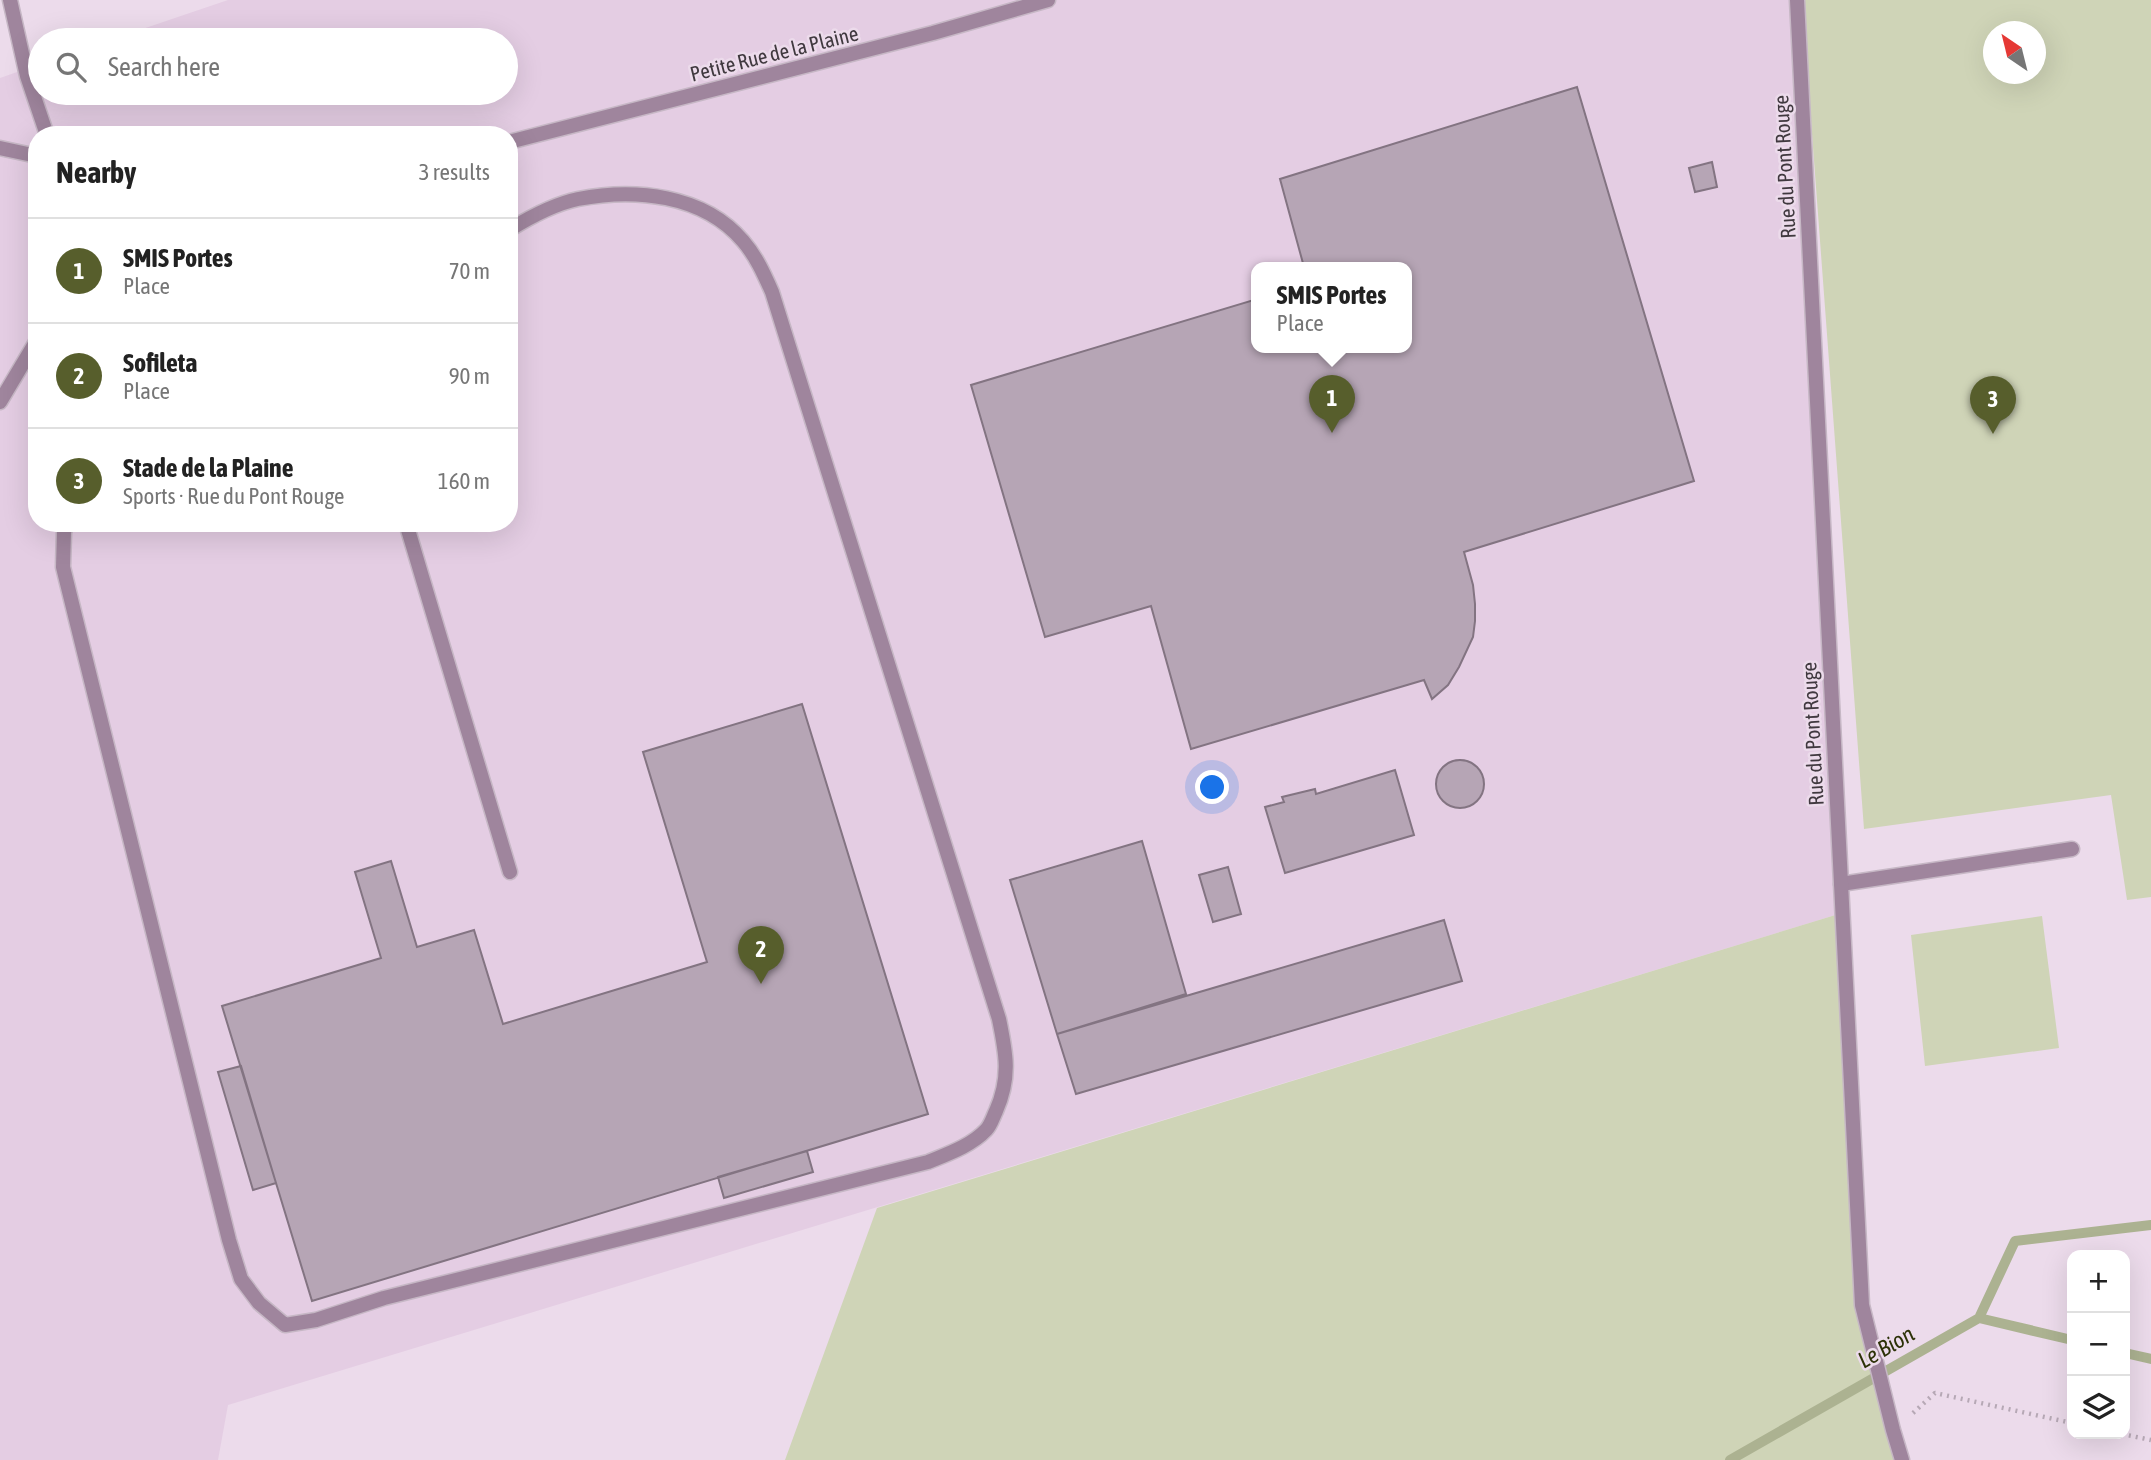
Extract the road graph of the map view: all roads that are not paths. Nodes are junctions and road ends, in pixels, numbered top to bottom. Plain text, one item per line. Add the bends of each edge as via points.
1 (10, 0) edge
2 (1048, 0) edge
3 (1797, 0) edge
4 (28, 79) edge
5 (37, 105) edge
6 (44, 126) edge
7 (518, 140) edge
8 (0, 148) edge
9 (28, 154) edge
10 (518, 224) edge
11 (28, 355) edge
12 (0, 402) edge
13 (64, 532) edge
14 (409, 532) edge
15 (2072, 849) dead end
16 (510, 872) dead end
17 (1841, 884) junction
18 (1902, 1460) edge

1 - 4 street
2 - 7 street, Petite Rue de la Plaine
3 - 17 street, Rue du Pont Rouge
5 - 6 street
8 - 9 street
10 - 13 street via 576,199 656,195 714,216 742,240 762,269 999,1018 1007,1072 1001,1100 988,1129 961,1148 928,1162 285,1325 259,1303 241,1279 229,1240 63,567
11 - 12 street
14 - 16 street
15 - 17 street
17 - 18 street, Rue du Pont Rouge via 1862,1305

